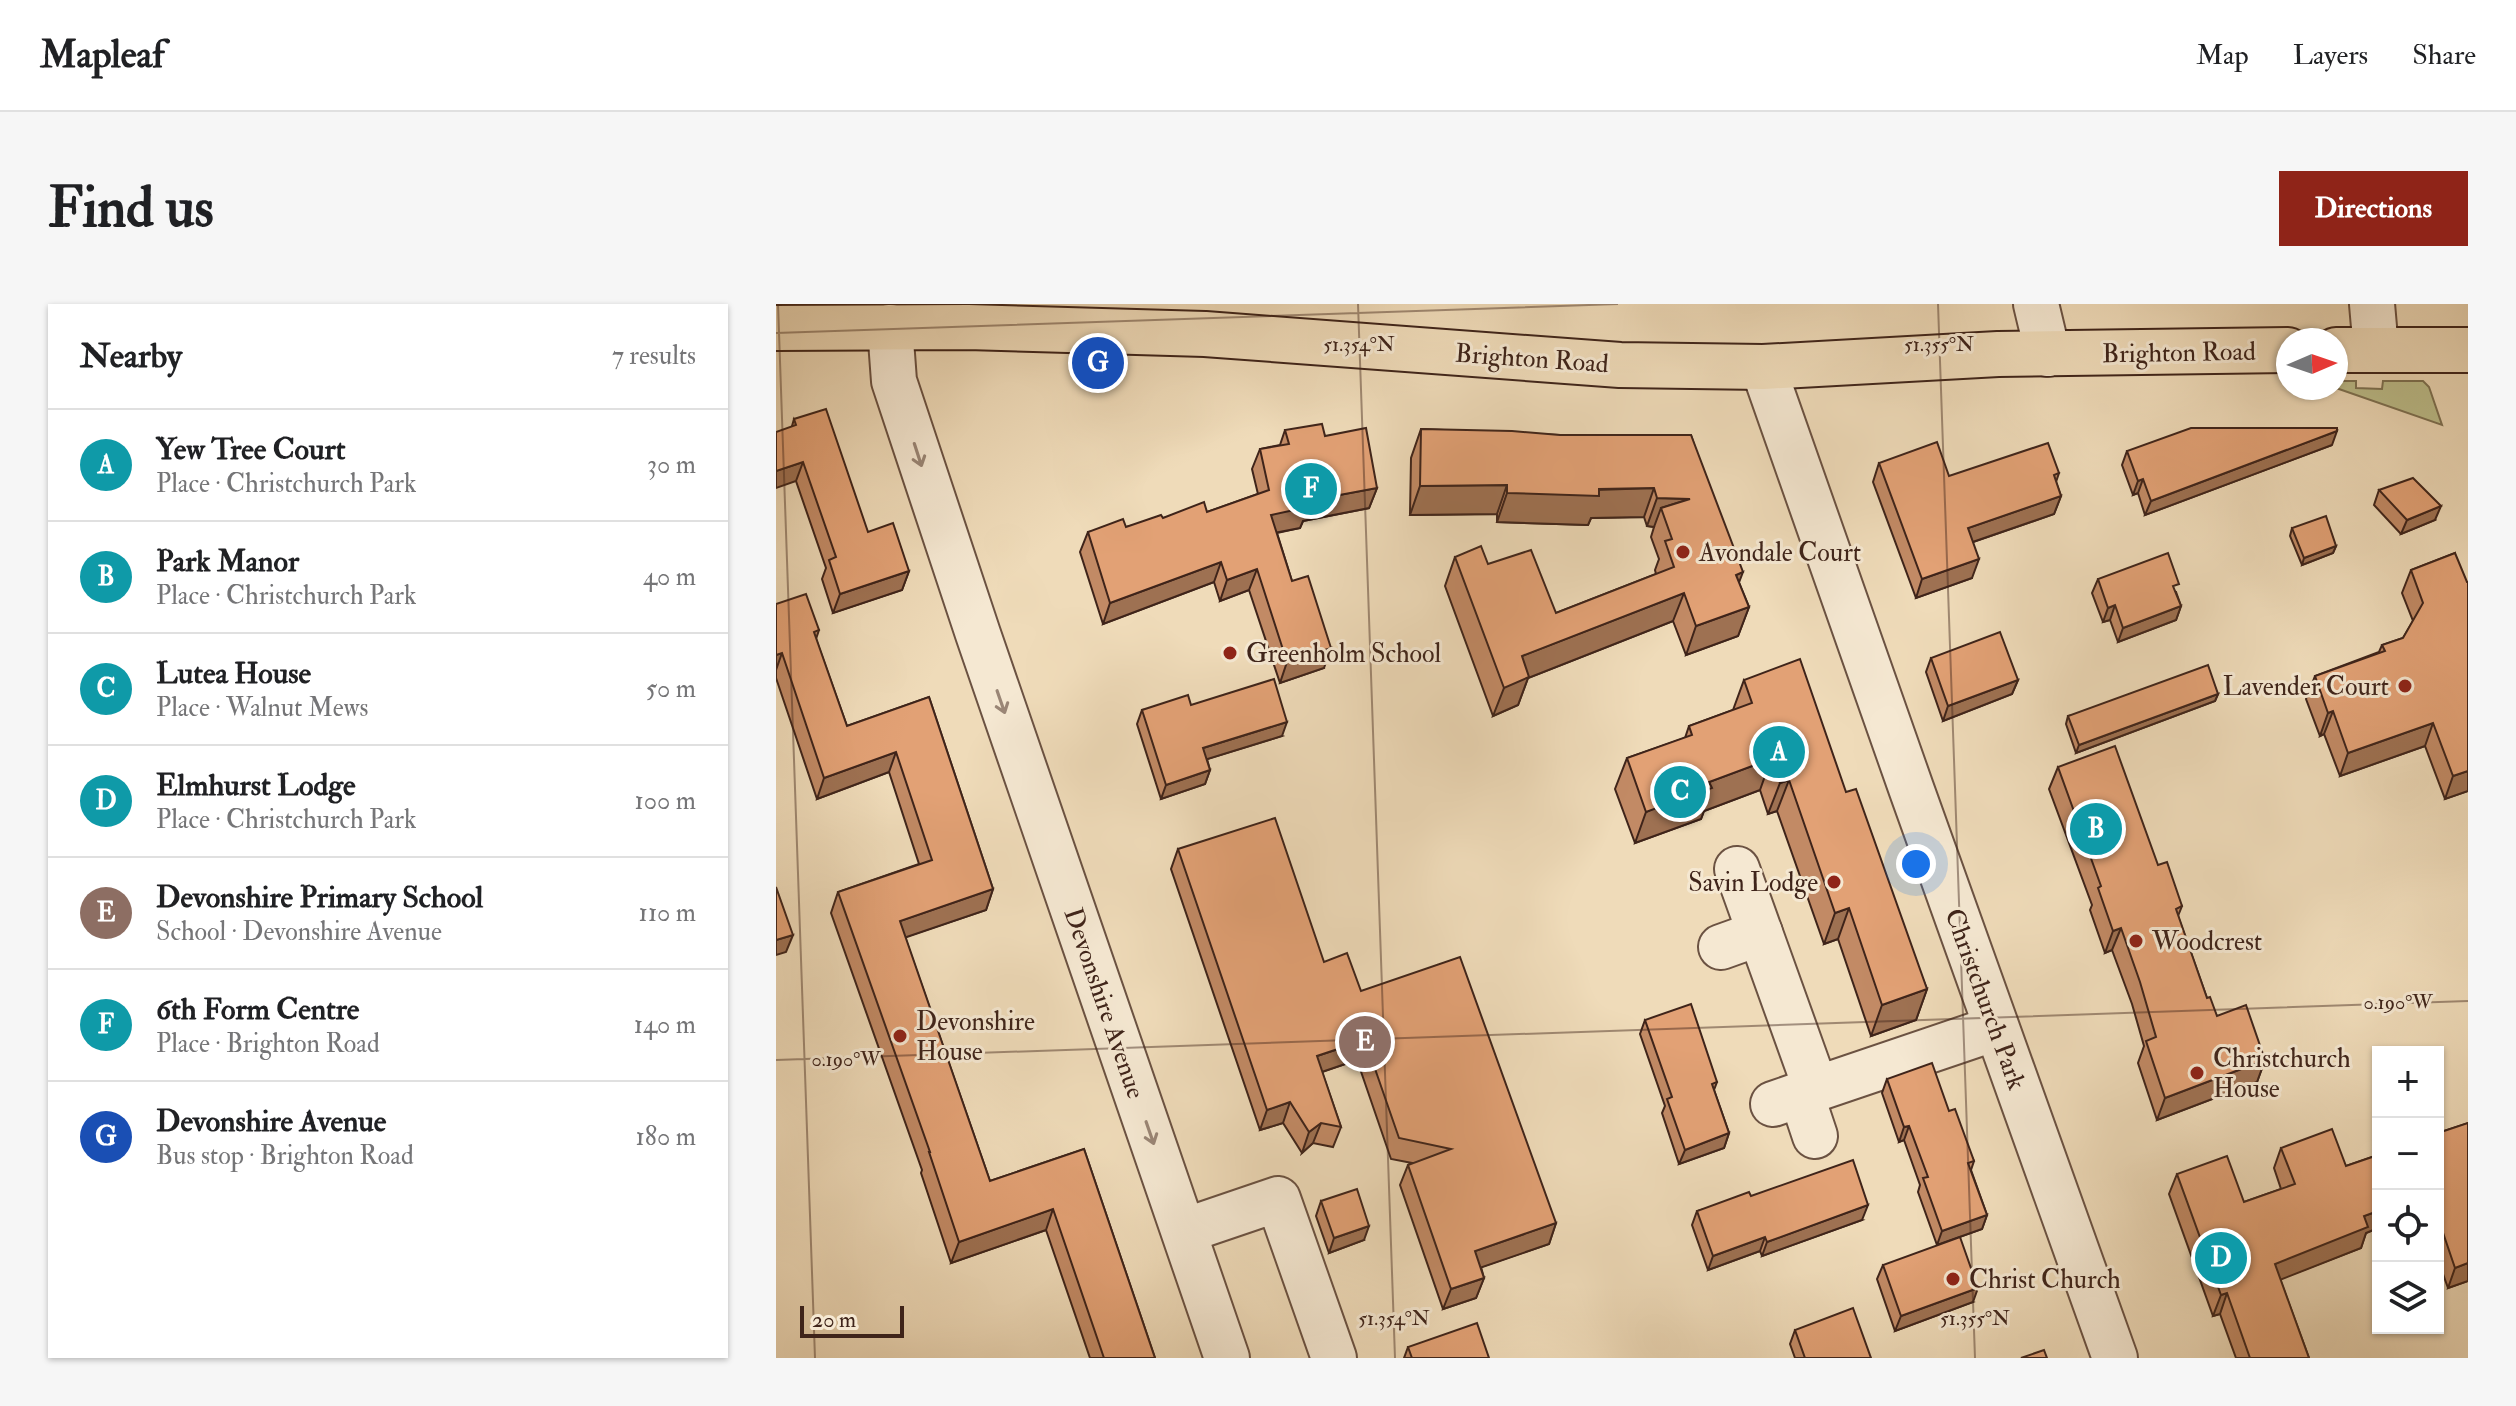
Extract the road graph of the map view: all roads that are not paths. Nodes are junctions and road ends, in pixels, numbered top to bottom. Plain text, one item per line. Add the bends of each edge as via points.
1 (2036, 304) edge
2 (2372, 304) edge
3 (868, 320) edge
4 (776, 328) edge
5 (2276, 350) edge
6 (2356, 350) edge
7 (2468, 350) edge
8 (2048, 354) junction
9 (1763, 367) junction
10 (1737, 869) dead end
11 (1996, 1028) junction
12 (1796, 1096) junction
13 (1815, 1136) dead end
14 (1184, 1231) junction
15 (1227, 1358) edge
16 (1334, 1358) edge
17 (2115, 1358) edge

1 - 8 street
2 - 6 street
3 - 4 main road, Brighton Road
3 - 9 main road, Brighton Road via 1205,334 1620,365
3 -> 14 street, Devonshire Avenue via 894,381
5 - 8 main road, Brighton Road
6 - 7 main road
8 - 9 main road, Brighton Road
9 - 11 street, Christchurch Park
10 - 12 street via 1740,940
11 - 12 street
11 - 17 street, Christchurch Park
12 - 13 street
14 - 15 street, Devonshire Avenue
14 - 16 street via 1278,1199

